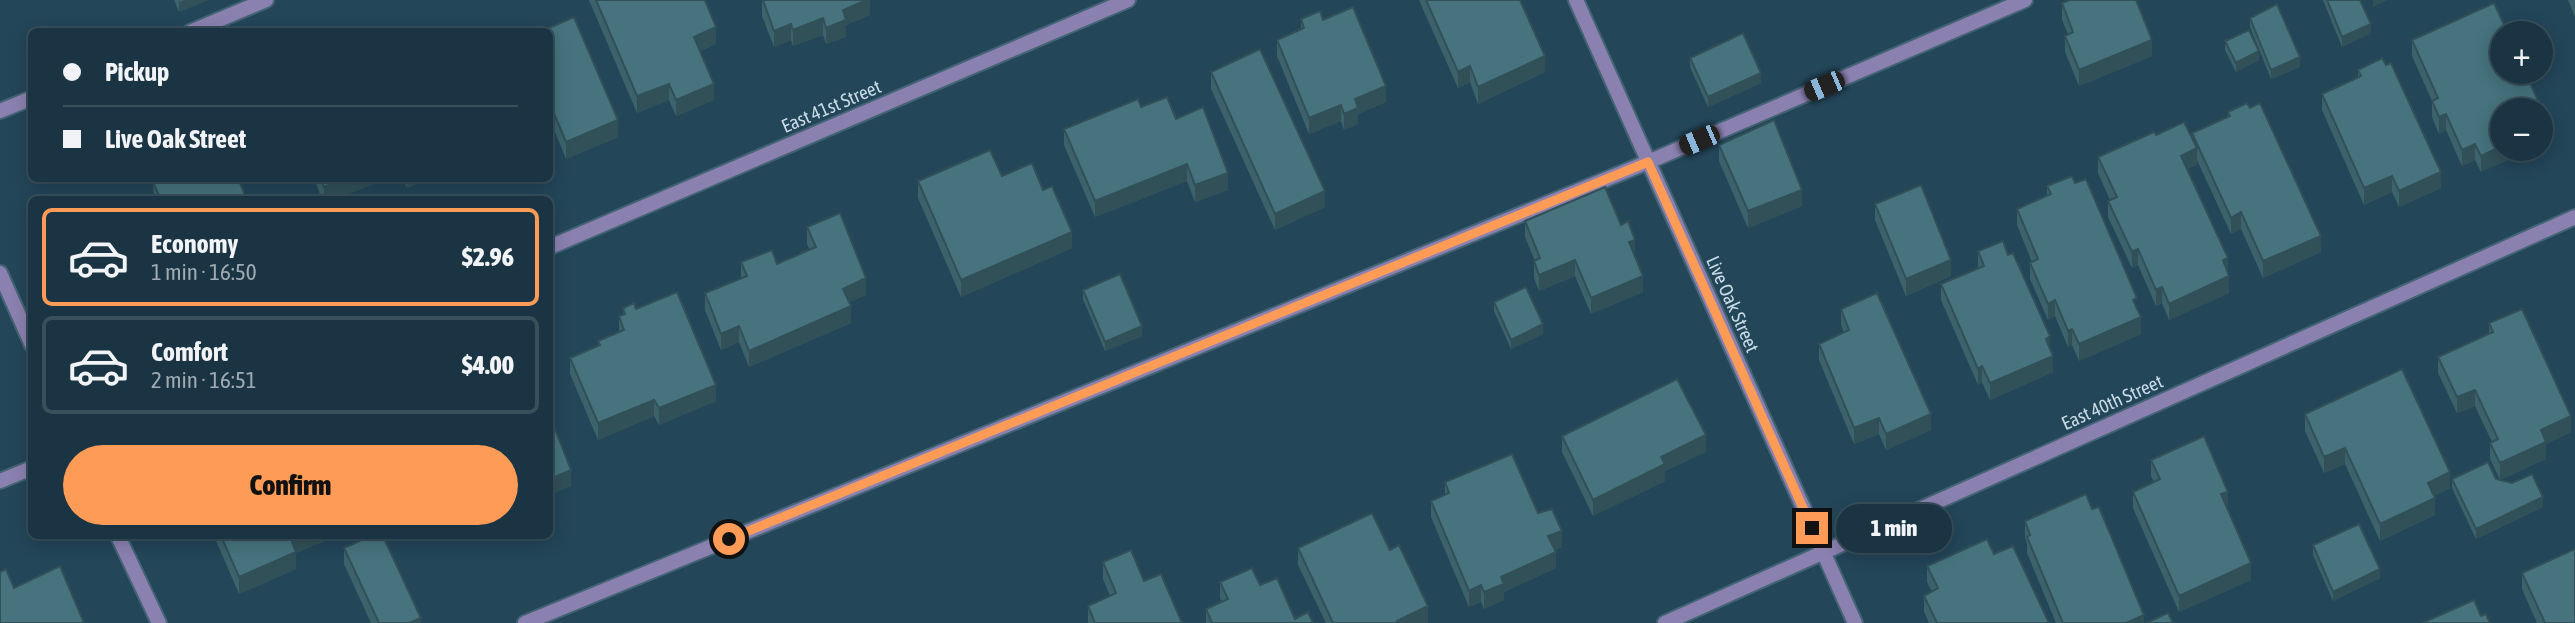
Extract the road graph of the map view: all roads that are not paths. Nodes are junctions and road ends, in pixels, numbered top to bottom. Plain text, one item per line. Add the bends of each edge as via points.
1 (266, 0) edge
2 (1128, 0) edge
3 (1576, 0) edge
4 (2025, 0) edge
5 (200, 28) edge
6 (28, 100) edge
7 (0, 111) edge
8 (1648, 162) junction
9 (2575, 217) edge
10 (553, 246) edge
11 (0, 273) edge
12 (28, 336) edge
13 (28, 470) edge
14 (0, 481) edge
15 (119, 539) edge
16 (1823, 552) junction
17 (159, 623) edge
18 (524, 623) edge
19 (1665, 623) edge
20 (1855, 623) edge

1 - 5 street
2 - 10 street, East 41st Street
3 - 8 street, Live Oak Street
4 - 8 street
6 - 7 street
8 - 16 street, Live Oak Street
8 - 18 street
9 - 16 street, East 40th Street
11 - 12 street
13 - 14 street
15 - 17 street
16 - 19 street, East 40th Street
16 - 20 street, Live Oak Street

